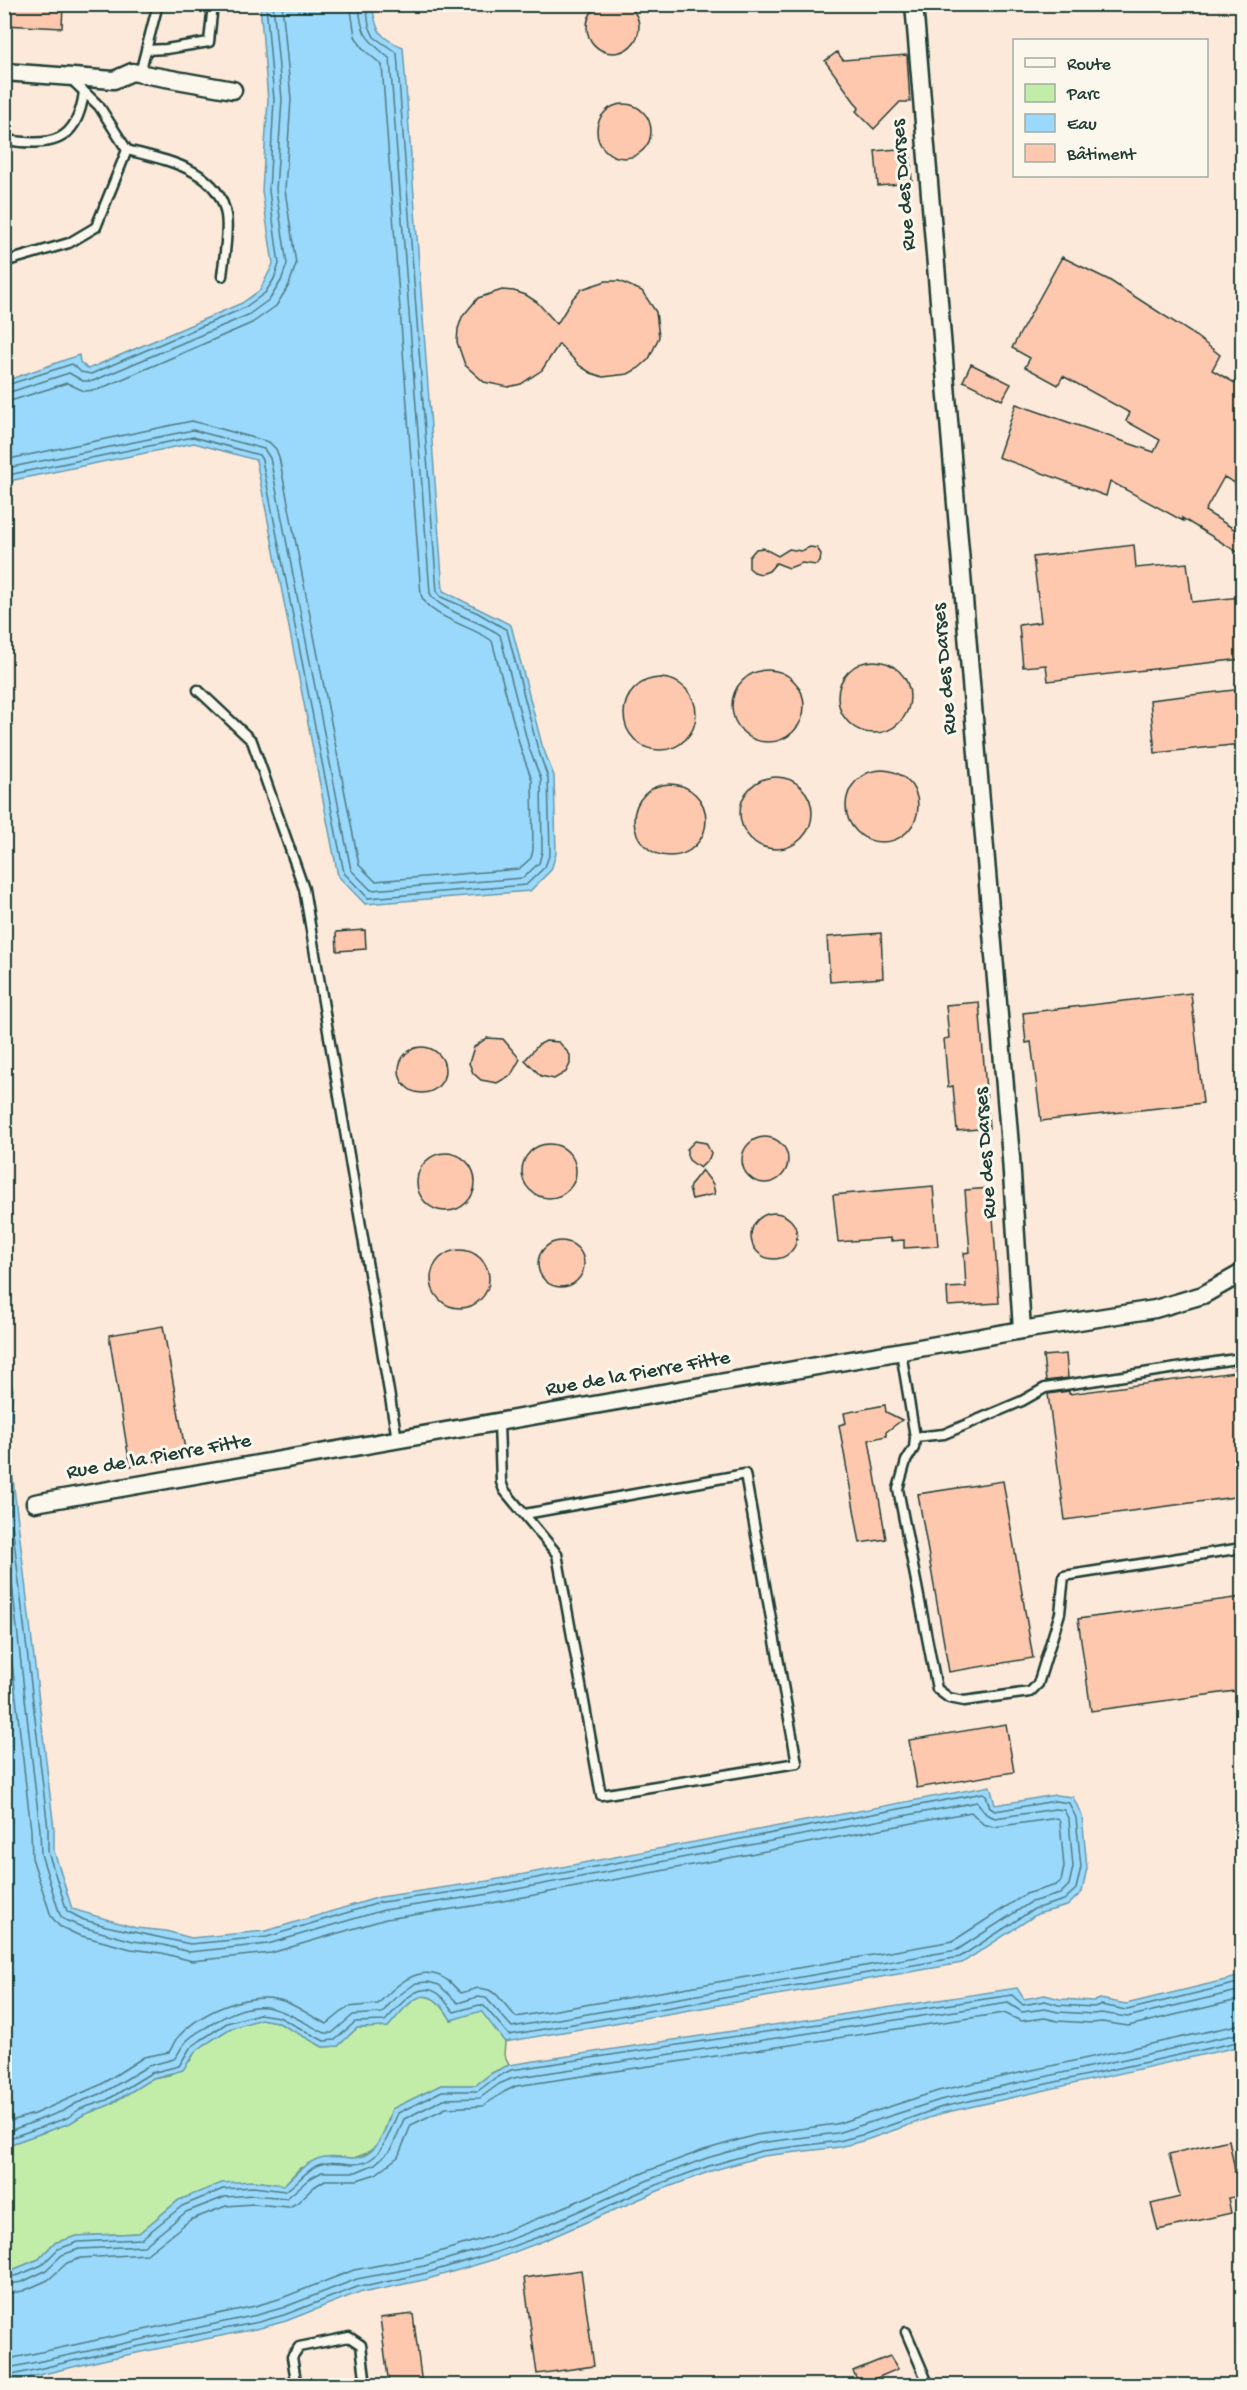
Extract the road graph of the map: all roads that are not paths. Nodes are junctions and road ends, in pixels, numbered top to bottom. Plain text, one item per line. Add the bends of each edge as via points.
1 (158, 4) edge
2 (213, 4) edge
3 (914, 4) edge
4 (146, 50) junction
5 (4, 72) edge
6 (140, 73) junction
7 (69, 77) junction
8 (233, 90) dead end
9 (84, 92) junction
10 (4, 140) edge
11 (128, 150) junction
12 (4, 262) edge
13 (222, 276) dead end
14 (198, 690) dead end
15 (1242, 1274) edge
16 (1022, 1330) junction
17 (900, 1352) junction
18 (1242, 1358) edge
19 (499, 1423) junction
20 (915, 1437) junction
21 (397, 1439) junction
22 (35, 1503) dead end
23 (525, 1514) junction
24 (1242, 1548) edge
25 (906, 2332) dead end
26 (297, 2385) edge
27 (366, 2385) edge
28 (929, 2385) edge

1 - 4 lane
2 - 4 lane via 209,42
3 - 16 street, Rue des Darses
4 - 6 lane
5 - 7 street
6 - 7 street via 132,72 114,80
6 - 8 street
7 - 9 lane
9 - 10 lane via 82,111 65,135 37,144
9 - 11 lane via 99,106
11 - 12 lane via 96,226 69,243
11 - 13 lane via 177,163 203,177 220,197 227,216
14 - 21 lane via 252,741 304,889
15 - 16 street, Rue de la Pierre Fitte via 1203,1295 1155,1309
16 - 17 street, Rue de la Pierre Fitte
17 - 19 street, Rue de la Pierre Fitte
17 - 20 lane
18 - 20 lane via 1045,1388 944,1434
19 - 21 street, Rue de la Pierre Fitte
19 - 23 lane via 501,1482 509,1498
20 - 24 lane via 898,1489 937,1689 949,1698 964,1701 1030,1692 1038,1684 1060,1613 1064,1576
21 - 22 street, Rue de la Pierre Fitte
23 - 23 lane via 557,1554 601,1795 797,1763 745,1474
25 - 28 lane
26 - 27 lane via 292,2357 299,2347 349,2337 361,2345

